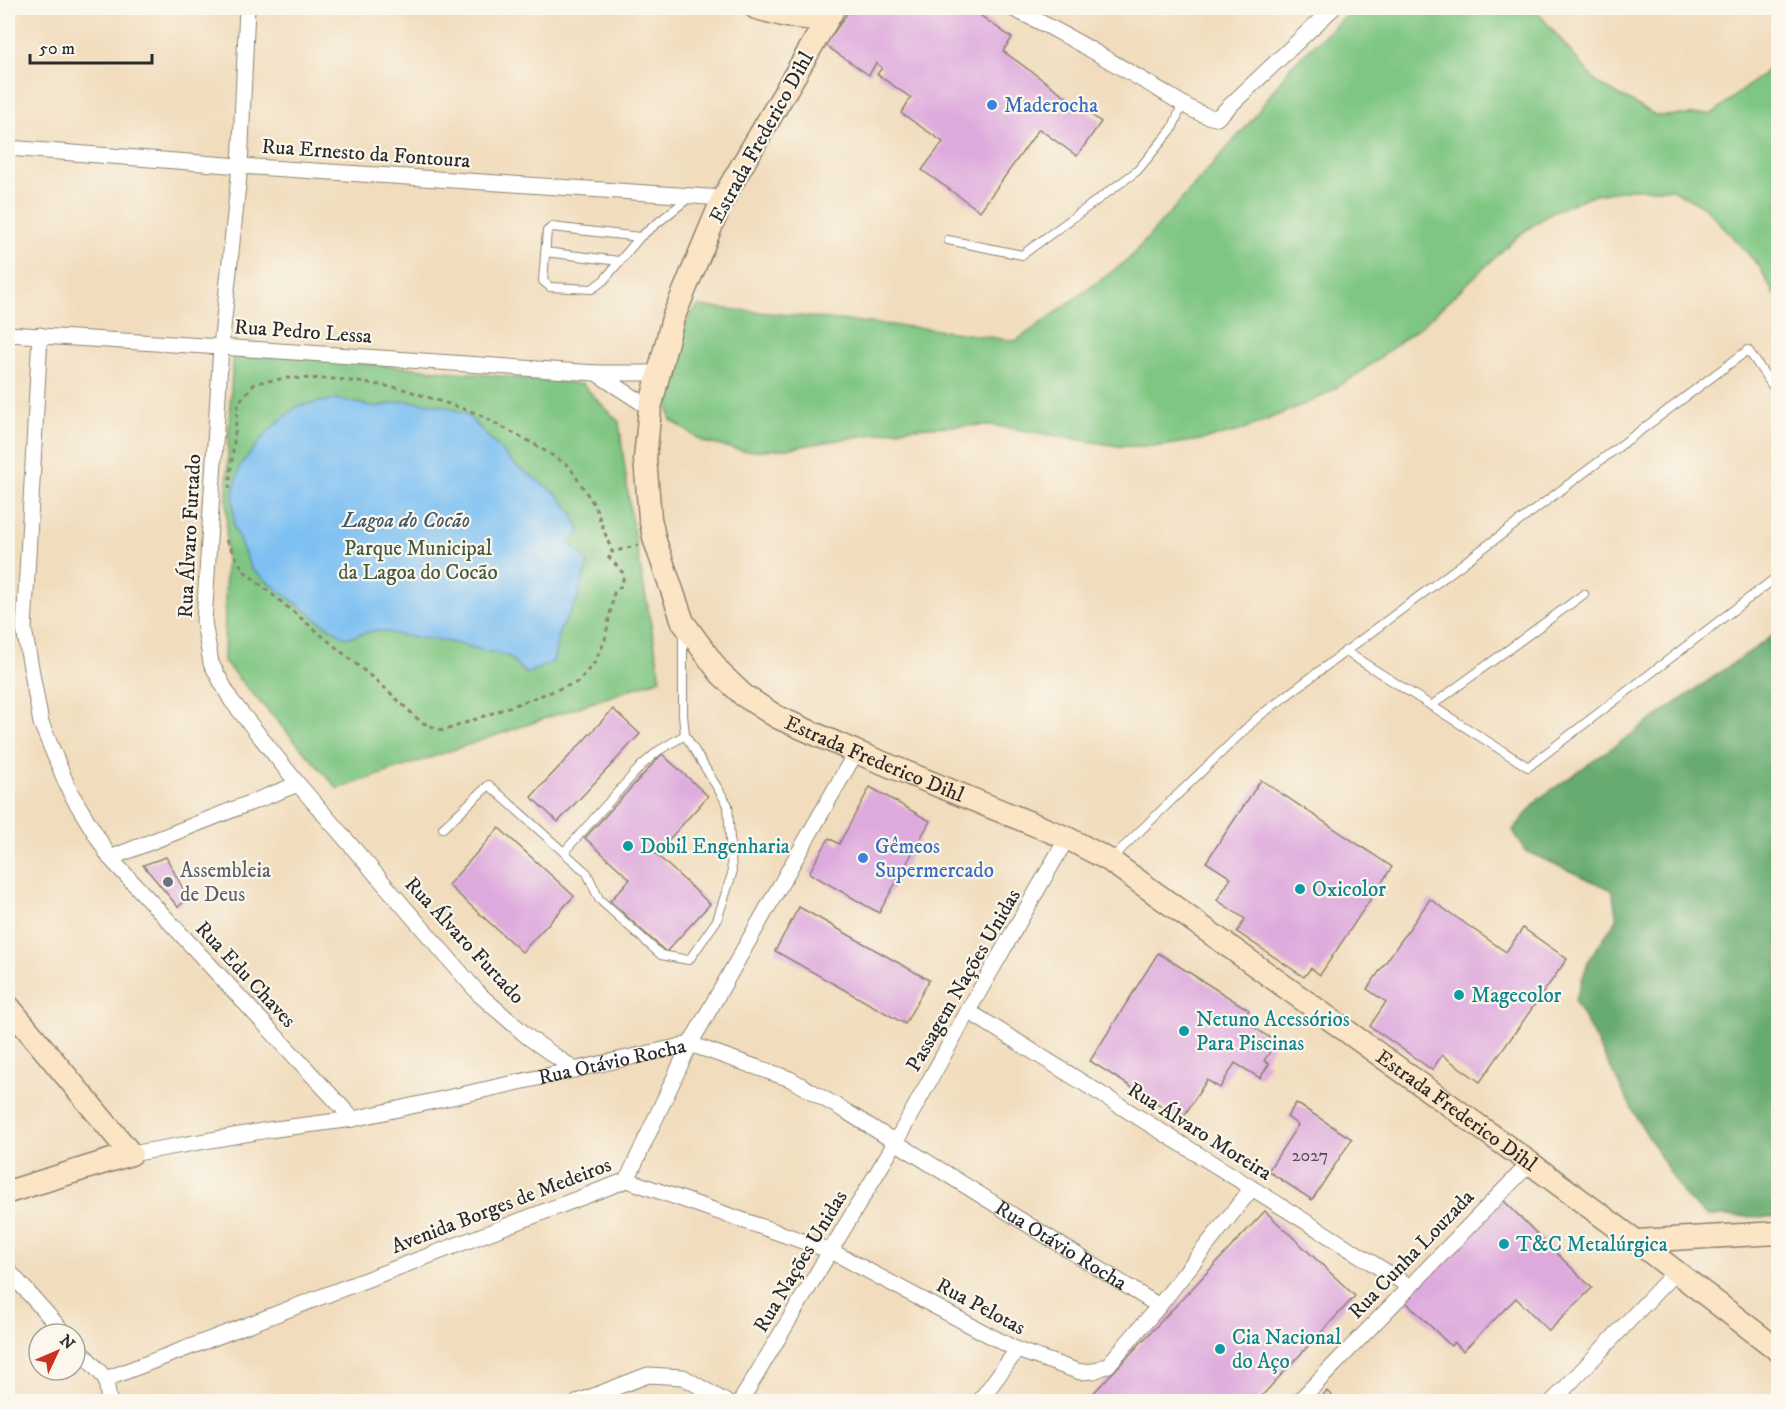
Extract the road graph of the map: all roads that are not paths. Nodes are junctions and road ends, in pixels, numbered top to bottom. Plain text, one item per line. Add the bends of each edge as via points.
1 (247, 8) edge
2 (756, 8) edge
3 (1011, 8) edge
4 (1333, 8) edge
5 (830, 14) edge
6 (787, 16) junction
7 (805, 56) junction
8 (1183, 103) junction
9 (8, 148) edge
10 (240, 166) junction
11 (692, 196) junction
12 (723, 198) junction
13 (640, 237) junction
14 (948, 240) dead end
15 (544, 252) junction
16 (619, 261) junction
17 (8, 334) edge
18 (40, 335) junction
19 (221, 347) junction
20 (596, 373) junction
21 (658, 373) junction
22 (1779, 394) edge
23 (650, 408) junction
24 (1779, 576) edge
25 (1584, 594) dead end
26 (683, 622) junction
27 (1345, 651) junction
28 (1431, 706) junction
29 (685, 735) junction
30 (856, 752) junction
31 (298, 784) junction
32 (443, 828) dead end
33 (1068, 838) junction
34 (564, 852) junction
35 (110, 858) junction
36 (1109, 860) junction
37 (8, 1006) edge
38 (968, 1011) junction
39 (690, 1044) junction
40 (575, 1070) junction
41 (353, 1119) junction
42 (895, 1143) junction
43 (131, 1154) junction
44 (1530, 1163) junction
45 (627, 1180) junction
46 (1252, 1188) junction
47 (8, 1192) edge
48 (1779, 1233) edge
49 (1636, 1241) junction
50 (831, 1251) junction
51 (8, 1270) edge
52 (1676, 1272) junction
53 (1409, 1286) junction
54 (1159, 1306) junction
55 (54, 1322) edge
56 (1017, 1350) junction
57 (1779, 1350) edge
58 (87, 1358) edge
59 (106, 1379) junction
60 (109, 1401) edge
61 (578, 1401) edge
62 (726, 1401) edge
63 (740, 1401) edge
64 (979, 1401) edge
65 (1298, 1401) edge
66 (1552, 1401) edge

1 - 10 street, Rua Álvaro Furtado
2 - 6 main road
3 - 8 street
4 - 8 street via 1223,115 1210,118
5 - 6 main road
5 - 7 main road, Estrada Frederico Dihl
6 - 7 main road
7 - 12 main road, Estrada Frederico Dihl
8 - 14 lane via 1172,129 1137,171 1022,255
9 - 10 street, Rua Ernesto da Fontoura
10 - 11 street, Rua Ernesto da Fontoura
10 - 19 street, Rua Álvaro Furtado
11 - 12 street, Rua Ernesto da Fontoura
11 - 13 lane
12 - 21 main road, Estrada Frederico Dihl via 673,318
13 - 15 lane via 552,227 547,231
13 - 16 lane
15 - 16 lane
15 - 16 lane via 541,278 550,287 592,289
17 - 18 street, Rua Pedro Lessa
18 - 19 street, Rua Pedro Lessa
18 - 35 street, Rua Edu Chaves via 24,628 41,723 70,792
19 - 20 street, Rua Pedro Lessa
19 - 31 street, Rua Álvaro Furtado via 204,622 211,663 231,700
20 - 21 street, Rua Pedro Lessa
20 - 23 street, Rua Pedro Lessa
21 - 23 main road, Estrada Frederico Dihl
22 - 27 lane via 1748,350
23 - 26 main road, Estrada Frederico Dihl via 645,459 650,518
24 - 28 lane via 1528,767
25 - 28 lane
26 - 29 lane
26 - 30 main road, Estrada Frederico Dihl via 720,673 743,695 777,717
27 - 28 lane
27 - 36 lane via 1258,717
29 - 34 lane via 641,766
29 - 34 lane via 728,805 732,874 717,920 689,960 661,955 599,899 587,873
30 - 33 main road, Estrada Frederico Dihl
30 - 39 street, Avenida Borges de Medeiros
31 - 35 street
31 - 40 street, Rua Álvaro Furtado via 480,995 528,1037
32 - 34 lane via 489,785
33 - 36 main road, Estrada Frederico Dihl
33 - 38 street, Passagem Nações Unidas
35 - 41 street, Rua Edu Chaves
36 - 44 main road, Estrada Frederico Dihl
37 - 43 main road
38 - 42 street, Passagem Nações Unidas
38 - 46 street, Rua Álvaro Moreira
39 - 40 street, Rua Otávio Rocha
39 - 42 street, Rua Otávio Rocha via 790,1078
39 - 45 street, Avenida Borges de Medeiros
40 - 41 street, Rua Otávio Rocha
41 - 43 street, Rua Otávio Rocha
42 - 50 street, Rua Nações Unidas
42 - 54 street, Rua Otávio Rocha
43 - 47 main road, Rua Otávio Rocha
44 - 49 main road, Estrada Frederico Dihl
44 - 53 street, Rua Cunha Louzada
45 - 50 street, Rua Pelotas
45 - 59 street, Avenida Borges de Medeiros
46 - 53 street, Rua Álvaro Moreira
46 - 54 street, Rua Pelotas
48 - 49 main road
49 - 52 main road, Estrada Frederico Dihl
50 - 56 street, Rua Pelotas
50 - 63 street, Rua Nações Unidas
51 - 55 street
52 - 57 main road, Estrada Frederico Dihl
52 - 66 street
53 - 65 street, Rua Cunha Louzada
54 - 56 street, Rua Pelotas via 1108,1365 1094,1371 1080,1372
56 - 64 street
58 - 59 street
59 - 60 street
61 - 62 street via 648,1375 683,1377

